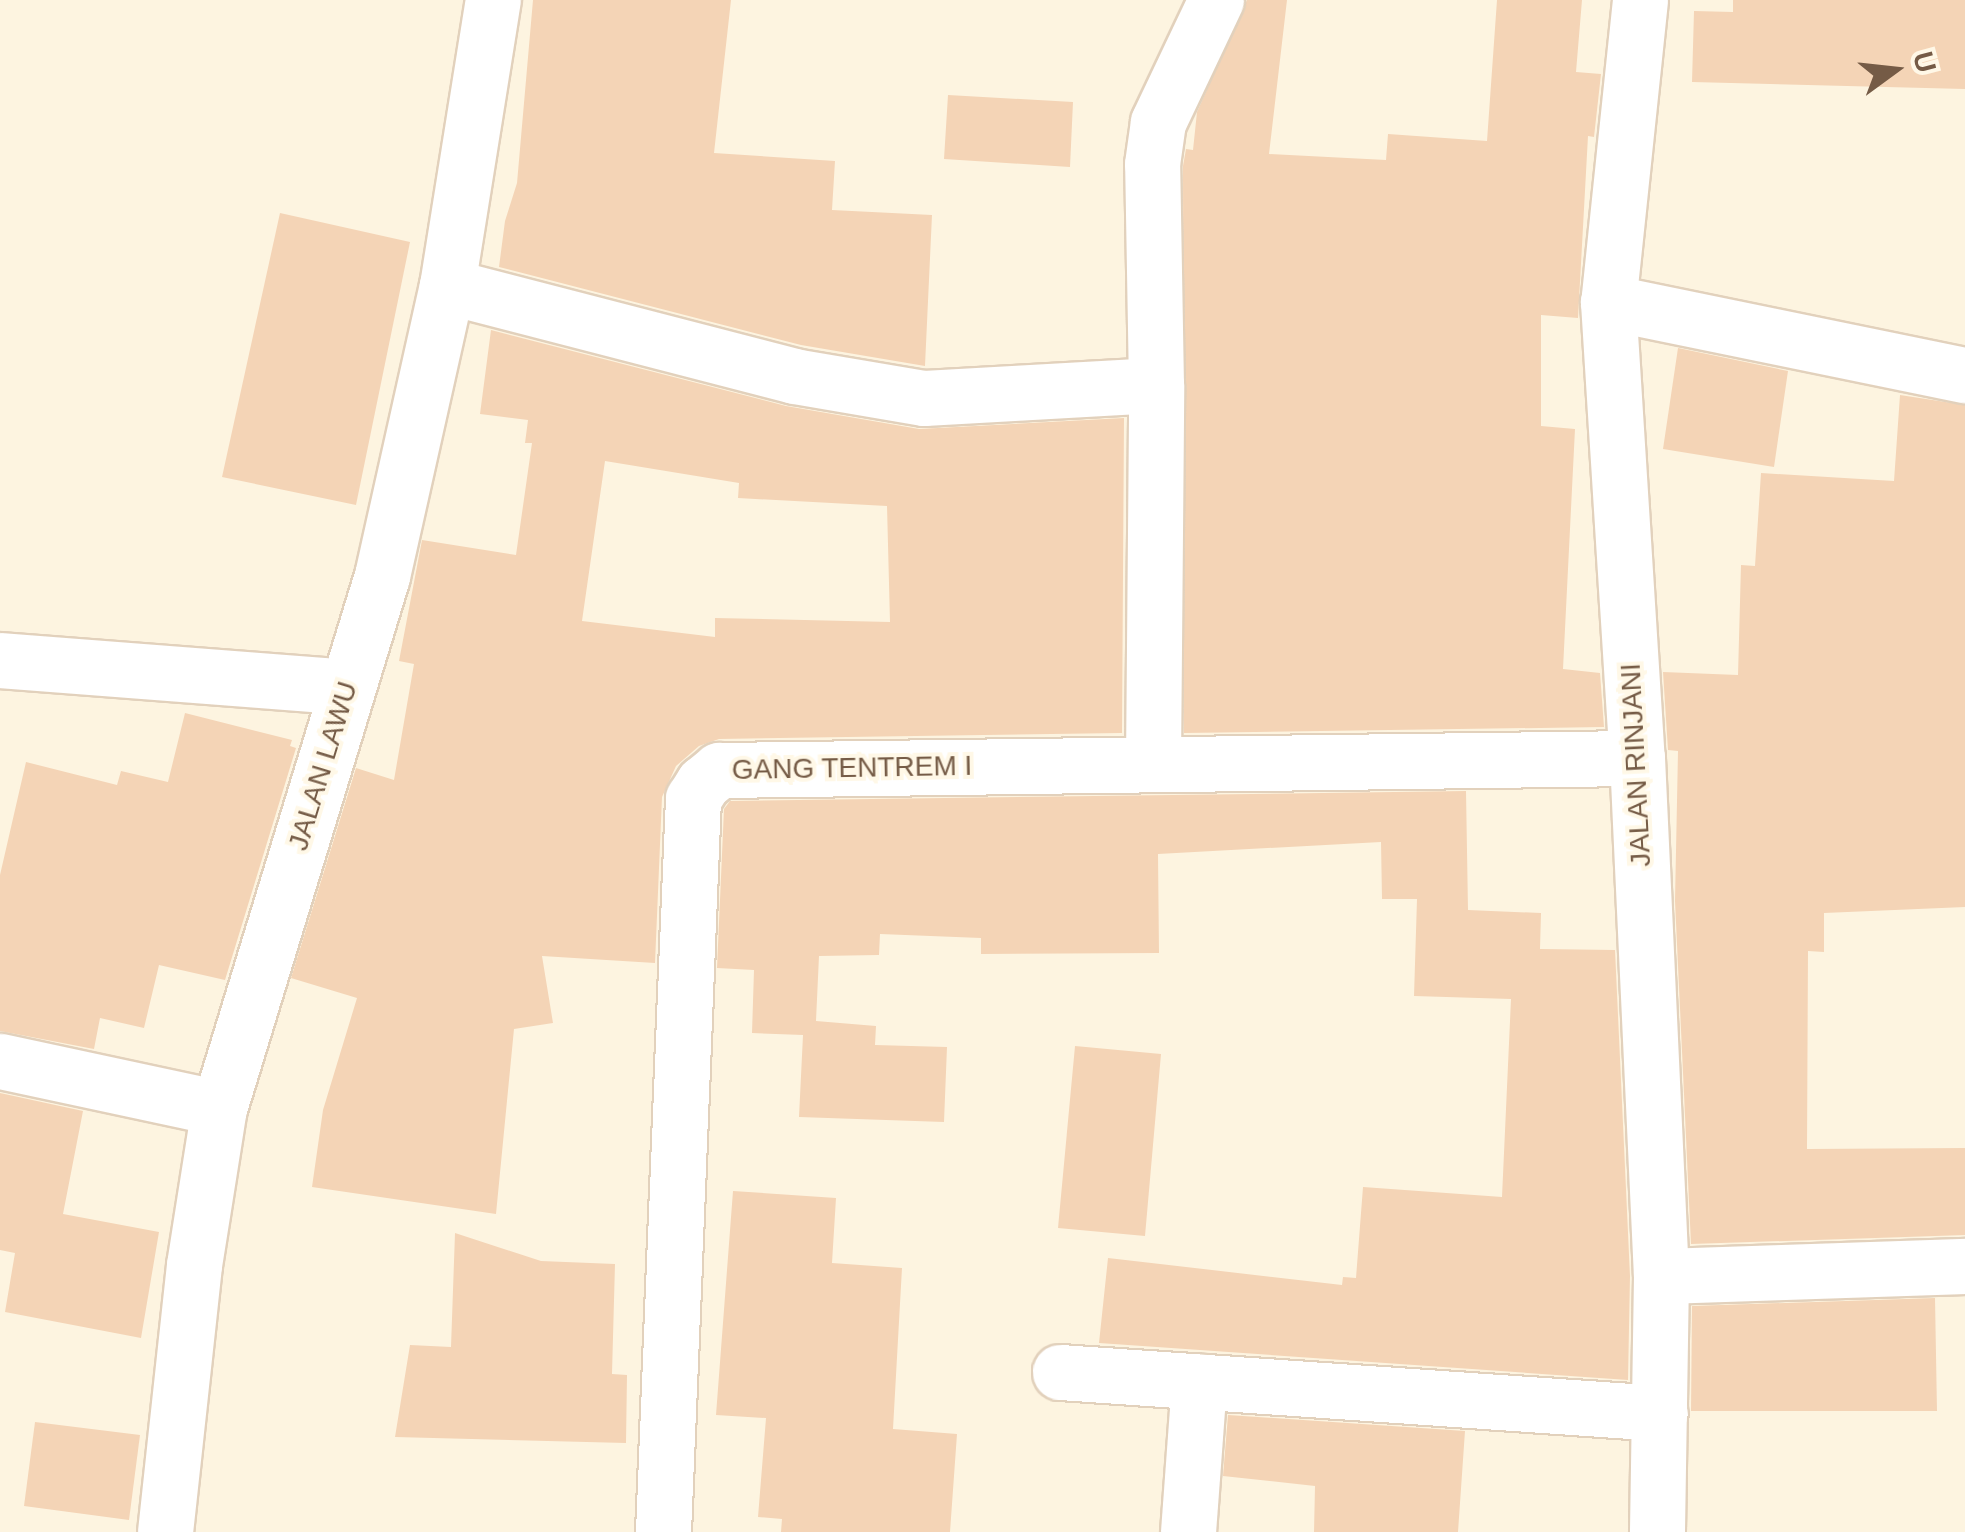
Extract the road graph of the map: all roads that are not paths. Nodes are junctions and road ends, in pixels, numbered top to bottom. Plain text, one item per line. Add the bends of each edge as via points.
1 (493, 0) edge
2 (1216, 0) edge
3 (1640, 0) edge
4 (447, 286) junction
5 (1608, 302) junction
6 (1965, 375) edge
7 (1156, 385) junction
8 (0, 660) edge
9 (347, 686) junction
10 (1637, 758) junction
11 (1154, 762) junction
12 (0, 1061) edge
13 (219, 1108) junction
14 (1965, 1266) edge
15 (1662, 1276) junction
16 (1060, 1372) dead end
17 (1200, 1382) junction
18 (1660, 1412) junction
19 (165, 1532) edge
20 (663, 1532) edge
21 (1188, 1532) edge
22 (1656, 1532) edge

1 - 4 street, JALAN LAWU
2 - 7 street via 1154,142
3 - 5 street, JALAN RINJANI
4 - 7 street via 794,376 924,398
4 - 9 street, JALAN LAWU via 382,576
5 - 6 street
5 - 10 street, JALAN RINJANI
7 - 11 street
8 - 9 street
9 - 13 street, JALAN LAWU
10 - 11 street, GANG TENTREM I
10 - 15 street, JALAN RINJANI
11 - 20 street, GANG TENTREM I via 719,770 702,783 693,800
12 - 13 street
13 - 19 street, JALAN LAWU
14 - 15 street
15 - 18 street, JALAN RINJANI
16 - 17 street
17 - 18 street
17 - 21 street
18 - 22 street, JALAN RINJANI

